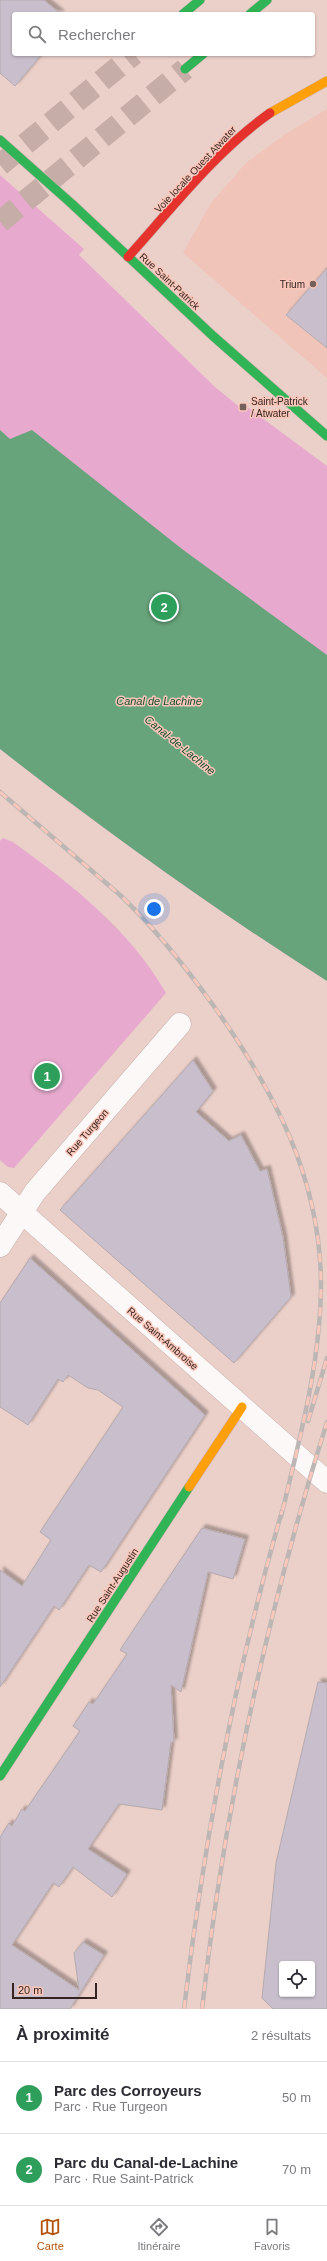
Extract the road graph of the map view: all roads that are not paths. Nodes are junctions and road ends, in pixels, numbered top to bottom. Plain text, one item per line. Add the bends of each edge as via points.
1 (200, 0) edge
2 (267, 0) edge
3 (185, 12) edge
4 (252, 12) edge
5 (201, 56) edge
6 (185, 69) tunnel mouth
7 (327, 81) edge
8 (0, 140) edge
9 (128, 257) junction
10 (327, 436) edge
11 (180, 1024) dead end
12 (0, 1193) edge
13 (22, 1213) junction
14 (0, 1246) edge
15 (242, 1407) junction
16 (327, 1482) edge
17 (0, 1776) edge

1 - 3 street
2 - 4 street
5 - 6 street
7 - 9 street, Voie locale Ouest Atwater via 278,107 246,130
8 - 9 street, Rue Saint-Patrick
9 - 10 street, Rue Saint-Patrick
11 - 13 street, Rue Turgeon via 35,1192
12 - 13 street, Rue Saint-Ambroise
13 - 14 street, Rue Turgeon
13 - 15 street, Rue Saint-Ambroise
15 - 16 street, Rue Saint-Ambroise
15 - 17 street, Rue Saint-Augustin

